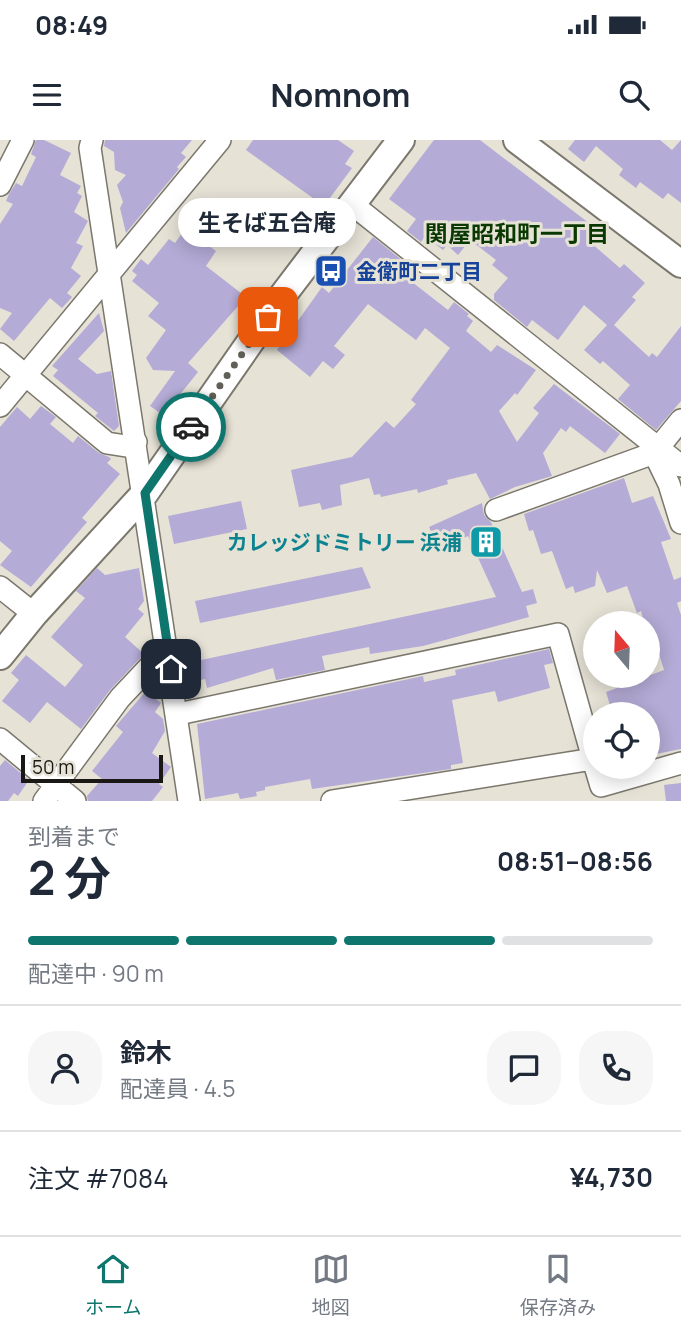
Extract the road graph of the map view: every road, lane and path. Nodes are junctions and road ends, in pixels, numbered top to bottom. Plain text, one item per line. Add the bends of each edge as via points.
1 (23, 140) edge
2 (220, 140) edge
3 (401, 140) edge
4 (517, 140) edge
5 (85, 143) edge
6 (0, 185) edge
7 (352, 204) junction
8 (681, 264) edge
9 (111, 270) junction
10 (0, 354) edge
11 (25, 374) junction
12 (0, 406) edge
13 (681, 421) edge
14 (136, 442) junction
15 (656, 450) junction
16 (681, 466) edge
17 (145, 493) junction
18 (496, 510) dead end
19 (681, 523) edge
20 (0, 587) edge
21 (34, 614) junction
22 (168, 647) junction
23 (0, 656) edge
24 (178, 714) junction
25 (583, 724) edge
26 (0, 739) edge
27 (681, 763) edge
28 (660, 766) edge
29 (583, 776) edge
30 (50, 793) edge
31 (75, 801) edge
32 (189, 801) edge
33 (332, 801) edge

1 - 6 street
2 - 9 street
3 - 7 street
4 - 8 street
5 - 9 street
7 - 15 street
7 - 17 street
9 - 11 street
9 - 14 street
10 - 11 street
11 - 12 street
11 - 14 street via 107,443 126,446
13 - 15 street
14 - 17 street
15 - 16 street
15 - 18 street
15 - 19 street
17 - 21 street
17 - 22 street
20 - 21 street
21 - 23 street
22 - 24 street
22 - 30 street via 120,698
24 - 25 street via 558,634
24 - 32 street
26 - 30 street
27 - 28 street
29 - 33 street
30 - 31 street

